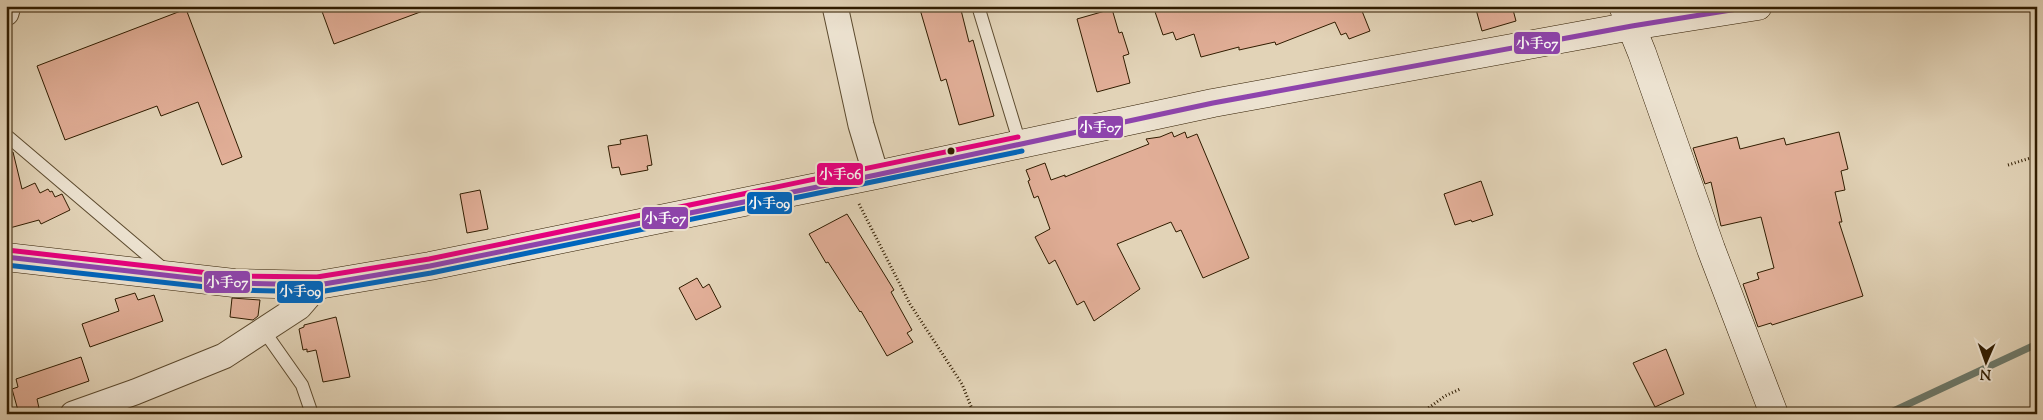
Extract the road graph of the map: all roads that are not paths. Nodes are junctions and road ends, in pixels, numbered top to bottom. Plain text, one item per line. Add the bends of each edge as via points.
1 (8, 6) edge
2 (835, 6) edge
3 (978, 6) edge
4 (1758, 6) edge
5 (6, 13) edge
6 (1628, 16) edge
7 (6, 136) edge
8 (1020, 144) junction
9 (876, 175) junction
10 (6, 257) edge
11 (172, 276) junction
12 (318, 285) junction
13 (264, 331) junction
14 (73, 414) edge
15 (312, 414) edge
16 (1774, 414) edge

1 - 5 street
2 - 9 street via 861,125
3 - 8 lane
4 - 6 main road
6 - 8 main road
6 - 16 main road
7 - 11 lane
8 - 9 main road
9 - 12 main road via 430,266
10 - 11 main road
11 - 12 main road via 234,283
12 - 13 street via 299,308
13 - 14 street via 224,356
13 - 15 lane via 302,385

